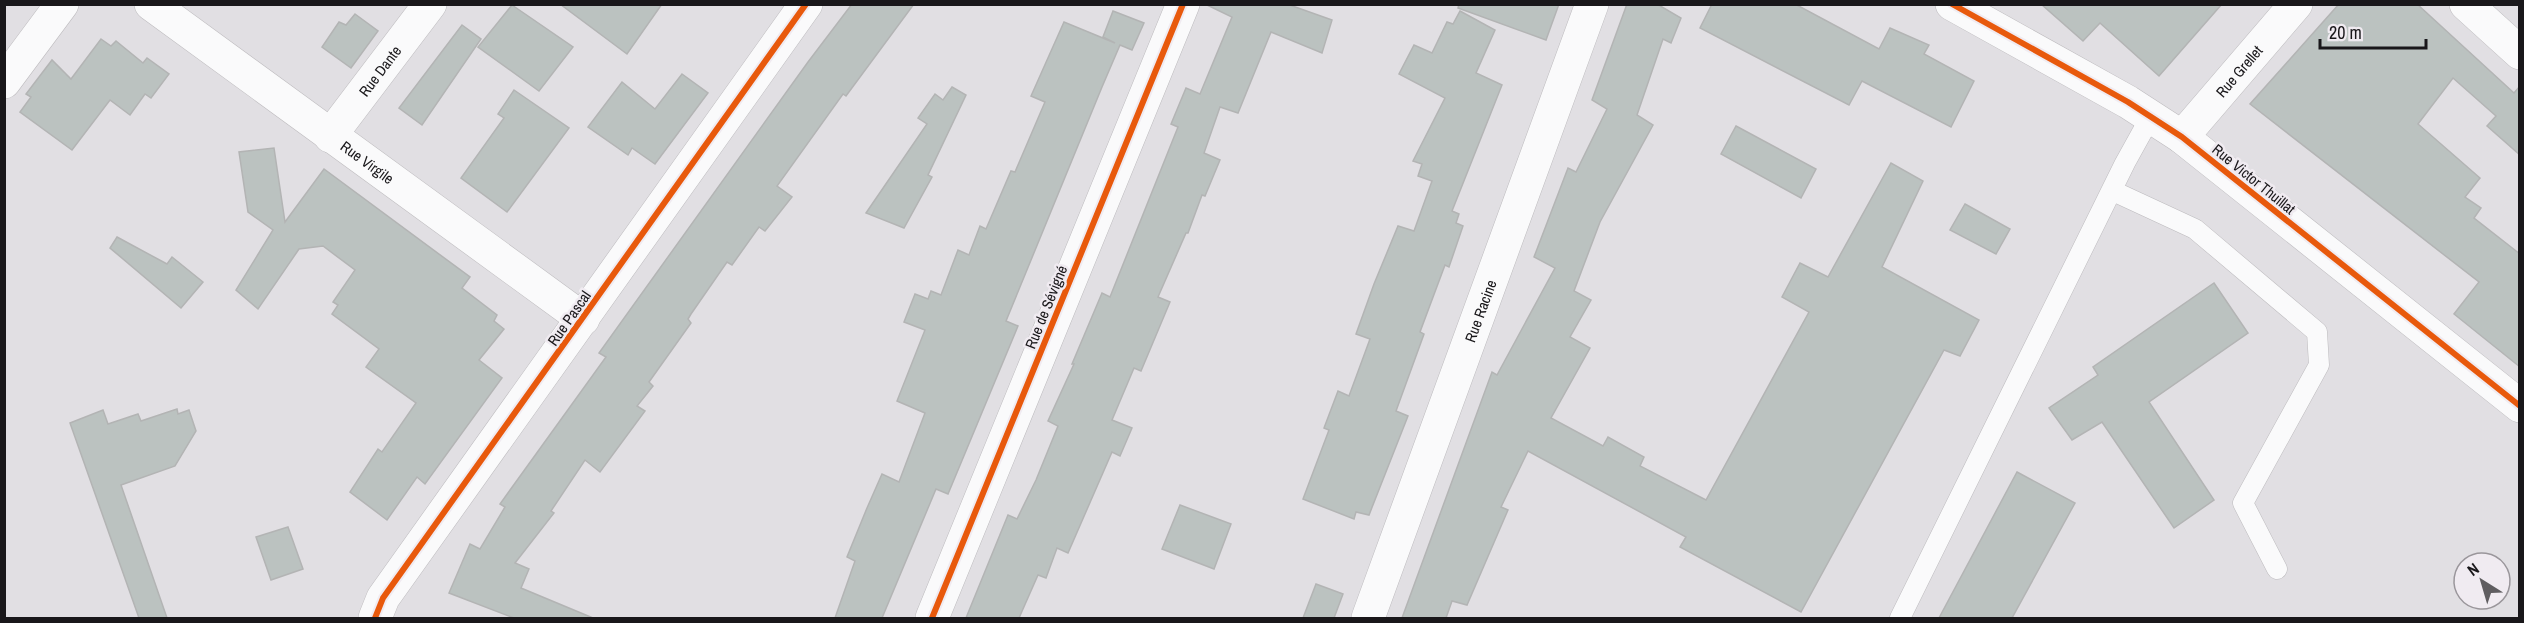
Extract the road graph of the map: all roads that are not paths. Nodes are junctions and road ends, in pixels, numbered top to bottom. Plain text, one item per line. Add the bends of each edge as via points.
1 (152, 4) edge
2 (429, 4) edge
3 (806, 4) edge
4 (1183, 4) edge
5 (1592, 4) edge
6 (1952, 4) edge
7 (2296, 4) edge
8 (2466, 4) edge
9 (55, 7) edge
10 (2520, 53) edge
11 (4, 82) edge
12 (2151, 116) junction
13 (330, 136) junction
14 (2182, 137) junction
15 (2113, 191) junction
16 (583, 319) junction
17 (2520, 406) edge
18 (2277, 569) dead end
19 (375, 618) edge
20 (932, 618) edge
21 (1368, 618) edge
22 (1900, 618) edge

1 - 13 street, Rue Virgile
2 - 13 street, Rue Dante
3 - 16 street, Rue Pascal
4 - 20 street, Rue de Sévigné
5 - 21 street, Rue Racine
6 - 12 street, Rue Victor Thuillat
7 - 14 street, Rue Grellet
8 - 10 street
9 - 11 street
12 - 14 street, Rue Victor Thuillat
12 - 15 lane
13 - 16 street, Rue Virgile
14 - 17 street, Rue Victor Thuillat
15 - 18 lane via 2195,229 2317,332 2319,365 2243,503
15 - 22 lane
16 - 19 street, Rue Pascal via 383,598

